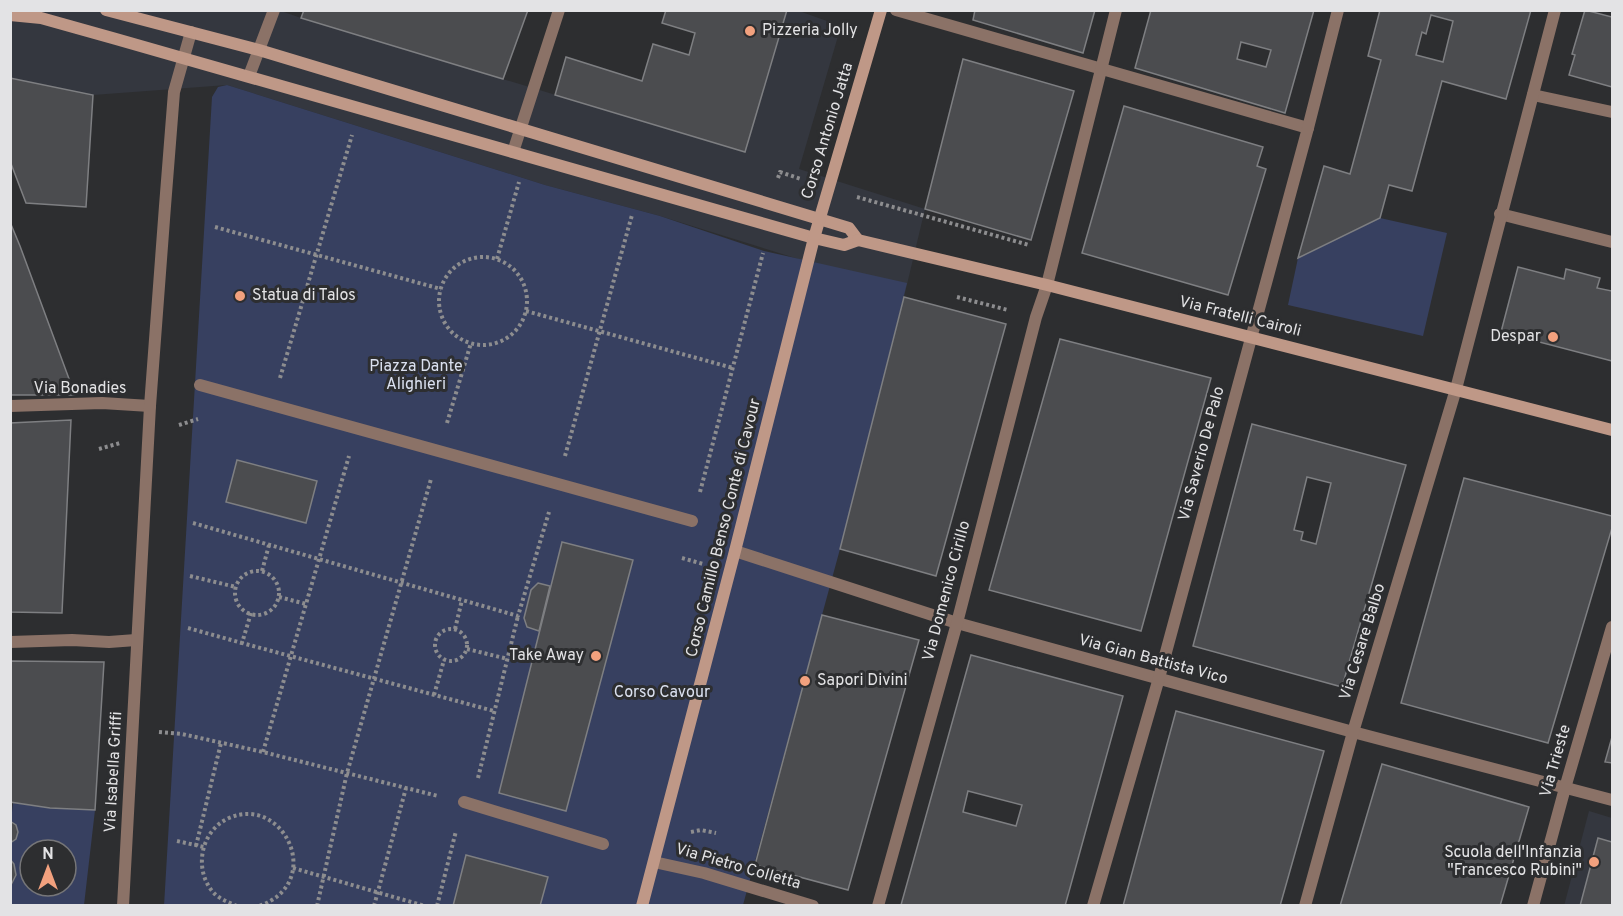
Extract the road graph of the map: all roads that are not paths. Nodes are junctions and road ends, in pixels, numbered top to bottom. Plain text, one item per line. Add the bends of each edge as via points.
1 (106, 10) edge
2 (274, 10) edge
3 (559, 10) edge
4 (881, 10) edge
5 (896, 10) edge
6 (1116, 10) edge
7 (1338, 10) edge
8 (1555, 10) edge
9 (42, 14) edge
10 (10, 15) edge
11 (191, 32) junction
12 (259, 50) junction
13 (183, 58) junction
14 (1101, 68) junction
15 (249, 76) junction
16 (1533, 95) junction
17 (1612, 112) edge
18 (1308, 128) junction
19 (520, 129) junction
20 (513, 152) junction
21 (1500, 214) junction
22 (819, 220) junction
23 (814, 238) junction
24 (858, 240) junction
25 (1612, 242) edge
26 (808, 262) joint
27 (1047, 285) junction
28 (1251, 337) junction
29 (200, 385) dead end
30 (1456, 389) junction
31 (10, 405) edge
32 (150, 406) junction
33 (1612, 430) edge
34 (692, 520) dead end
35 (735, 551) junction
36 (957, 623) junction
37 (1612, 627) edge
38 (136, 640) junction
39 (10, 642) edge
40 (1159, 678) junction
41 (1353, 732) junction
42 (1565, 788) junction
43 (1612, 800) edge
44 (468, 803) road end
45 (603, 844) dead end
46 (654, 862) junction
47 (123, 906) edge
48 (642, 906) edge
49 (813, 906) edge
50 (878, 906) edge
51 (1093, 906) edge
52 (1305, 906) edge
53 (1533, 906) edge

1 - 11 main road
2 - 12 street
3 - 19 street
4 - 22 main road, Corso Antonio Jatta
5 - 14 street
6 - 14 street, Via Domenico Cirillo
7 - 18 street, Via Saverio De Palo
8 - 16 street, Via Cesare Balbo
9 - 10 main road
9 - 13 main road
11 - 12 main road
11 - 13 street
12 - 15 street
12 - 19 main road
13 - 15 main road
13 - 32 street via 174,92
14 - 18 street
14 - 27 street, Via Domenico Cirillo
15 - 20 main road
16 - 17 street
16 - 21 street, Via Cesare Balbo
18 - 28 street, Via Saverio De Palo
19 - 20 street
19 - 22 main road
20 - 23 main road
21 - 25 street
21 - 30 street, Via Cesare Balbo
22 - 23 main road, Corso Antonio Jatta
22 - 24 main road via 849,228
23 - 24 main road via 843,246
23 - 26 main road, Corso Antonio Jatta
24 - 27 main road, Via Fratelli Cairoli
26 - 35 main road, Corso Camillo Benso Conte di Cavour
27 - 28 main road, Via Fratelli Cairoli
27 - 36 street, Via Domenico Cirillo
28 - 30 main road, Via Fratelli Cairoli
28 - 40 street, Via Saverio De Palo
29 - 34 street
30 - 33 main road, Via Fratelli Cairoli
30 - 41 street, Via Cesare Balbo
31 - 32 street, Via Bonadies
32 - 38 street
35 - 36 street, Via Gian Battista Vico
35 - 46 main road, Corso Camillo Benso Conte di Cavour
36 - 40 street, Via Gian Battista Vico
36 - 50 street, Via Domenico Cirillo
37 - 42 street, Via Trieste
38 - 39 street
38 - 47 street, Via Isabella Griffi
40 - 41 street, Via Gian Battista Vico
40 - 51 street, Via Saverio De Palo
41 - 42 street, Via Gian Battista Vico
41 - 52 street, Via Cesare Balbo
42 - 43 street, Via Gian Battista Vico
42 - 53 street, Via Trieste
44 - 45 street
46 - 48 main road, Corso Camillo Benso Conte di Cavour
46 - 49 street, Via Pietro Colletta

